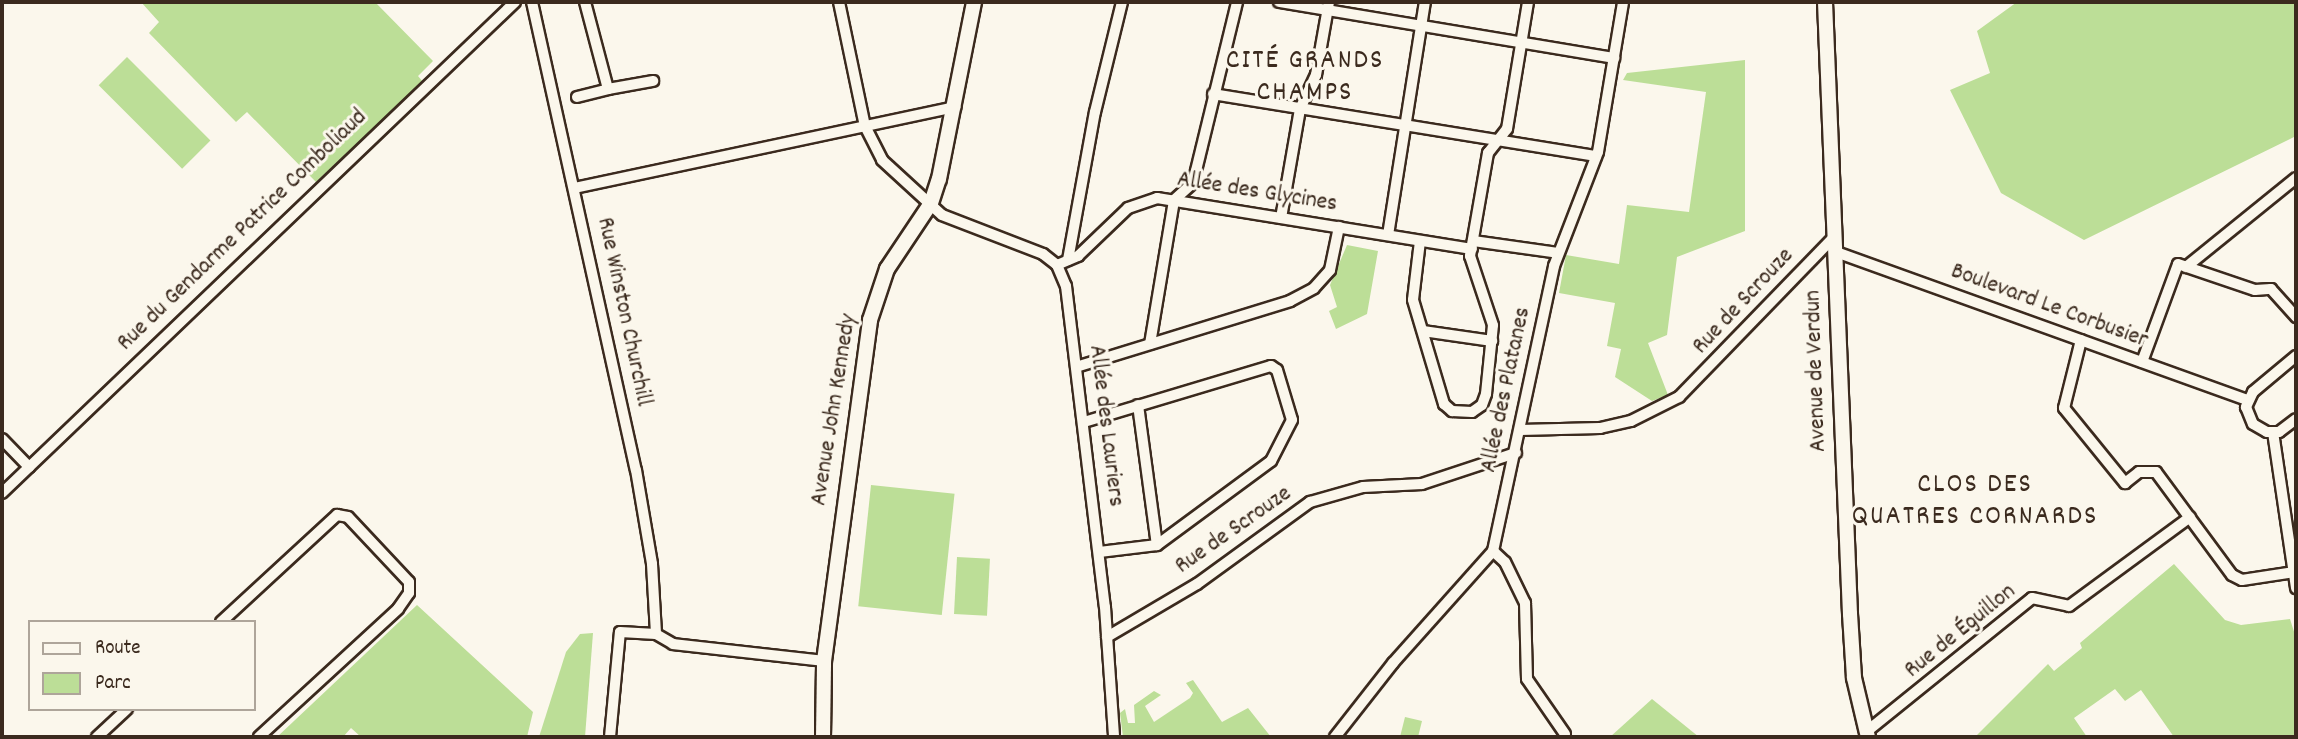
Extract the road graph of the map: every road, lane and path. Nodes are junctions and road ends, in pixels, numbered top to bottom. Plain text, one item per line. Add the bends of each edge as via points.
1 (515, 2) edge
2 (532, 2) edge
3 (585, 2) edge
4 (839, 2) edge
5 (974, 2) edge
6 (1122, 2) edge
7 (1237, 2) edge
8 (1279, 2) edge
9 (1425, 2) edge
10 (1528, 2) edge
11 (1623, 2) edge
12 (1825, 2) edge
13 (1328, 6) edge
14 (1421, 26) junction
15 (1521, 42) junction
16 (1614, 58) junction
17 (653, 80) dead end
18 (608, 89) junction
19 (1213, 94) junction
20 (577, 97) dead end
21 (954, 107) junction
22 (1300, 109) junction
23 (865, 125) junction
24 (1405, 126) junction
25 (1495, 141) junction
26 (1596, 156) junction
27 (2296, 178) edge
28 (574, 188) junction
29 (1174, 200) junction
30 (931, 203) junction
31 (1281, 218) junction
32 (1339, 227) junction
33 (1388, 235) junction
34 (1835, 236) junction
35 (1420, 241) junction
36 (1472, 245) junction
37 (1836, 252) junction
38 (1558, 253) junction
39 (1068, 260) junction
40 (1057, 265) junction
41 (2186, 267) junction
42 (2296, 317) edge
43 (1423, 331) junction
44 (2081, 340) junction
45 (1492, 341) junction
46 (1150, 344) junction
47 (2296, 356) edge
48 (2142, 362) junction
49 (1076, 367) junction
50 (2247, 400) junction
51 (1138, 405) junction
52 (2296, 419) edge
53 (1084, 422) junction
54 (1521, 430) junction
55 (2273, 432) junction
56 (2, 439) edge
57 (1516, 453) junction
58 (30, 467) junction
59 (2, 494) edge
60 (2190, 517) junction
61 (1157, 545) junction
62 (1493, 551) junction
63 (1099, 552) junction
64 (2294, 572) junction
65 (2296, 588) edge
66 (223, 620) edge
67 (656, 634) junction
68 (1107, 637) junction
69 (823, 668) junction
70 (125, 711) edge
71 (1565, 734) dead end
72 (1867, 735) edge
73 (97, 737) edge
74 (259, 737) edge
75 (610, 737) edge
76 (813, 737) edge
77 (823, 737) edge
78 (1114, 737) edge
79 (1335, 737) edge

1 - 58 street, Rue du Gendarme Patrice Comboliaud
2 - 28 street, Rue Winston Churchill
3 - 18 street
4 - 23 street
5 - 21 main road, Avenue John Kennedy
6 - 39 street via 1095,112
7 - 19 street
8 - 13 street
9 - 14 street
10 - 15 street
11 - 16 street, Allée des Platanes
12 - 34 main road, Avenue de Verdun
13 - 14 street
13 - 22 street via 1316,75
14 - 15 street
14 - 24 street
15 - 16 street
15 - 25 street via 1507,129
16 - 26 street, Allée des Platanes
17 - 18 street
18 - 20 street
19 - 22 street
19 - 29 street via 1193,183
21 - 23 street
21 - 30 main road, Avenue John Kennedy
22 - 24 street
22 - 31 street
23 - 28 street
23 - 30 street via 882,160
24 - 25 street
24 - 33 street
25 - 26 street
25 - 36 street via 1488,153
26 - 38 street, Allée des Platanes
27 - 41 street
28 - 67 street, Rue Winston Churchill via 646,524
29 - 31 street, Allée des Glycines
29 - 39 street, Allée des Glycines via 1145,199 1128,208
29 - 46 street
30 - 40 street via 942,215 1024,244
30 - 69 main road, Avenue John Kennedy via 887,270 870,320
31 - 32 street, Allée des Glycines
32 - 33 street, Allée des Glycines
32 - 46 street via 1330,270 1314,288 1290,301
33 - 35 street, Allée des Glycines
34 - 37 main road, Avenue de Verdun
34 - 54 street, Rue de Scrouze via 1679,397 1631,421 1600,428
35 - 36 street, Allée des Glycines
35 - 43 street via 1413,298
36 - 38 street, Allée des Glycines
36 - 45 street via 1472,267 1493,313
37 - 44 street, Boulevard Le Corbusier
37 - 72 main road, Avenue de Verdun via 1851,626 1856,687
38 - 54 street, Allée des Platanes
39 - 40 street, Allée des Glycines
40 - 49 street, Allée des Lauriers via 1066,286
41 - 42 street via 2255,290 2272,289
41 - 48 street via 2178,264
43 - 45 street
43 - 45 street via 1444,404 1461,413 1482,405
44 - 48 street, Boulevard Le Corbusier
44 - 60 street via 2064,395 2068,415 2125,483 2139,472 2156,472
46 - 49 street
47 - 50 street
48 - 50 street, Boulevard Le Corbusier
49 - 53 street, Allée des Lauriers
50 - 55 street via 2253,424
51 - 53 street
51 - 61 street
51 - 61 street via 1271,366 1277,370 1292,420 1271,461
52 - 55 street
53 - 63 street, Allée des Lauriers
54 - 57 street, Allée des Platanes
55 - 64 street
56 - 58 street
57 - 62 street, Allée des Platanes
57 - 68 street, Rue de Scrouze via 1422,484 1363,488 1310,502 1197,584
58 - 59 street, Rue du Gendarme Patrice Comboliaud
60 - 64 street via 2232,575 2242,580
60 - 72 street, Rue de Éguillon via 2069,606 2032,598
61 - 63 street
62 - 71 street via 1508,566 1525,603 1527,678
62 - 79 street, Allée des Platanes via 1393,663
63 - 68 street, Allée des Lauriers
64 - 65 street
66 - 74 street via 331,518 348,517 406,577 410,593 398,609
67 - 69 street via 673,644
67 - 75 street via 620,632
68 - 78 street, Allée des Lauriers
69 - 76 main road, Avenue John Kennedy
69 - 77 main road, Avenue John Kennedy
70 - 73 street

